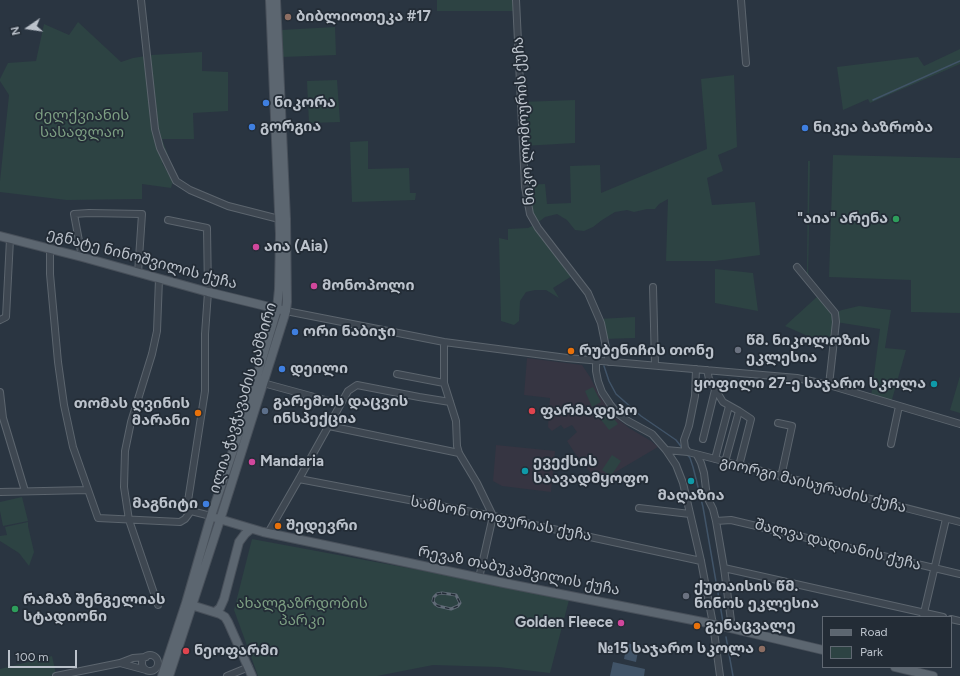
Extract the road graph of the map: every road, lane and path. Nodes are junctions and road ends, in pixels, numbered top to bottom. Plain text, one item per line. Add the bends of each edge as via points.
1 (141, 0) edge
2 (270, 0) edge
3 (276, 0) edge
4 (516, 0) edge
5 (741, 0) edge
6 (746, 63) dead end
7 (279, 219) junction
8 (168, 220) dead end
9 (0, 236) edge
10 (10, 239) junction
11 (50, 249) junction
12 (82, 257) junction
13 (797, 267) dead end
14 (138, 273) junction
15 (160, 279) junction
16 (653, 287) dead end
17 (208, 292) junction
18 (281, 310) junction
19 (0, 320) edge
20 (444, 342) junction
21 (596, 362) junction
22 (609, 362) junction
23 (655, 365) junction
24 (696, 369) junction
25 (707, 370) junction
26 (397, 374) dead end
27 (263, 383) junction
28 (444, 383) junction
29 (829, 385) junction
30 (715, 390) junction
31 (0, 392) edge
32 (450, 402) junction
33 (340, 404) junction
34 (729, 406) junction
35 (899, 406) junction
36 (739, 411) junction
37 (2, 418) edge
38 (778, 423) dead end
39 (960, 424) edge
40 (329, 426) junction
41 (703, 439) dead end
42 (891, 444) dead end
43 (666, 450) junction
44 (688, 452) junction
45 (459, 453) junction
46 (697, 455) junction
47 (715, 459) junction
48 (725, 462) junction
49 (739, 466) junction
50 (781, 477) junction
51 (299, 479) junction
52 (88, 490) junction
53 (25, 491) junction
54 (0, 492) edge
55 (639, 508) dead end
56 (191, 511) junction
57 (690, 514) junction
58 (211, 516) junction
59 (494, 516) junction
60 (946, 519) junction
61 (129, 520) junction
62 (220, 520) junction
63 (716, 521) junction
64 (960, 522) edge
65 (231, 524) junction
66 (251, 529) junction
67 (268, 533) junction
68 (238, 542) junction
69 (701, 561) junction
70 (724, 568) junction
71 (935, 569) junction
72 (960, 574) edge
73 (480, 578) junction
74 (197, 590) junction
75 (224, 599) junction
76 (189, 604) junction
77 (158, 605) dead end
78 (205, 610) junction
79 (215, 612) junction
80 (924, 615) edge
81 (228, 622) junction
82 (713, 624) junction
83 (732, 628) junction
84 (822, 650) edge
85 (146, 657) junction
86 (156, 659) junction
87 (170, 662) junction
88 (120, 663) junction
89 (249, 667) junction
90 (912, 669) edge
91 (149, 670) junction
92 (56, 676) edge
93 (161, 676) edge
94 (169, 676) edge
95 (227, 676) edge
96 (252, 676) edge
97 (720, 676) edge
98 (933, 676) edge

1 - 7 street via 155,129 160,148 176,181 190,190 228,206
2 - 7 main road, ილია ჭავჭავაძის გამზირი
3 - 18 main road, ილია ჭავჭავაძის გამზირი via 286,211 287,299
4 - 22 street, ნიკო ლომოურის ქუჩა via 526,187 530,214 588,293 601,323
5 - 6 street
7 - 18 main road, ილია ჭავჭავაძის გამზირი
8 - 17 street via 207,228
9 - 10 main road, ეგნატე ნინოშვილის ქუჩა
10 - 11 main road, ეგნატე ნინოშვილის ქუჩა
10 - 19 street via 6,317
11 - 12 main road, ეგნატე ნინოშვილის ქუჩა
11 - 52 street via 50,274 64,405 73,447
12 - 14 main road, ეგნატე ნინოშვილის ქუჩა
12 - 14 street via 74,214 142,214
13 - 29 street via 835,313
14 - 15 main road, ეგნატე ნინოშვილის ქუჩა
15 - 17 main road, ეგნატე ნინოშვილის ქუჩა
15 - 61 street via 157,331 125,451 124,487
16 - 23 street
17 - 18 main road, ეგნატე ნინოშვილის ქუჩა
17 - 56 street via 205,391 188,501
18 - 20 street
18 - 27 main road, ილია ჭავჭავაძის გამზირი
18 - 58 main road, ილია ჭავჭავაძის გამზირი
20 - 21 street
20 - 28 street
21 - 22 street
21 - 43 street via 598,381 610,404 618,414 652,434
22 - 23 street
23 - 24 street
24 - 25 street
24 - 44 street via 695,396 684,440
25 - 29 street via 797,378
25 - 30 street
26 - 28 street
27 - 33 street
27 - 62 main road, ილია ჭავჭავაძის გამზირი
28 - 32 street
29 - 35 street
30 - 34 street
30 - 41 street
31 - 37 street
32 - 33 street via 357,385 348,391
32 - 45 street via 456,421
33 - 40 street
34 - 36 street
34 - 47 street
35 - 39 street
35 - 42 street
36 - 48 street
36 - 49 street via 751,419
37 - 53 street
38 - 50 street via 792,426
40 - 45 street
40 - 51 street
43 - 44 street, გიორგი მაისურაძის ქუჩა
43 - 57 street via 676,465 683,483
44 - 46 street, გიორგი მაისურაძის ქუჩა
45 - 59 street
46 - 47 street, გიორგი მაისურაძის ქუჩა
46 - 63 street via 704,473 707,497
47 - 48 street, გიორგი მაისურაძის ქუჩა
48 - 49 street, გიორგი მაისურაძის ქუჩა
49 - 50 street, გიორგი მაისურაძის ქუჩა
50 - 60 street, გიორგი მაისურაძის ქუჩა
51 - 59 street, სამსონ თოფურიას ქუჩა
51 - 67 street
52 - 53 street
52 - 61 street via 98,518
53 - 54 street
55 - 57 street
56 - 58 street
56 - 61 street via 180,522
57 - 69 street
58 - 62 main road, რევაზ თაბუკაშვილის ქუჩა
58 - 76 main road, ილია ჭავჭავაძის გამზირი
59 - 69 street, სამსონ თოფურიას ქუჩა
59 - 73 street
60 - 64 street, გიორგი მაისურაძის ქუჩა
60 - 71 street
61 - 77 street
62 - 65 main road, რევაზ თაბუკაშვილის ქუჩა
62 - 74 main road, ილია ჭავჭავაძის გამზირი
63 - 70 street
63 - 71 street, შალვა დადიანის ქუჩა via 731,520
65 - 66 main road, რევაზ თაბუკაშვილის ქუჩა
65 - 68 main road via 237,532
66 - 67 main road, რევაზ თაბუკაშვილის ქუჩა
66 - 68 main road
67 - 73 main road, რევაზ თაბუკაშვილის ქუჩა
68 - 75 main road
69 - 82 street
70 - 80 street
70 - 83 street
71 - 72 street, შალვა დადიანის ქუჩა
71 - 80 street
73 - 82 main road, რევაზ თაბუკაშვილის ქუჩა
74 - 76 main road, ილია ჭავჭავაძის გამზირი
74 - 78 main road via 198,601
75 - 79 main road
75 - 81 main road
76 - 78 main road
76 - 87 main road, ილია ჭავჭავაძის გამზირი
78 - 79 main road
79 - 81 main road
81 - 89 main road
82 - 83 main road, რევაზ თაბუკაშვილის ქუჩა
82 - 97 street
83 - 84 main road, რევაზ თაბუკაშვილის ქუჩა
85 - 86 street
85 - 88 street
85 - 91 street via 143,663
86 - 87 street
86 - 91 street via 158,665 154,670
87 - 93 main road, ილია ჭავჭავაძის გამზირი
87 - 94 main road, ილია ჭავჭავაძის გამზირი
88 - 91 street
88 - 92 street
89 - 95 street
89 - 96 main road
90 - 98 main road
91 - 93 street

